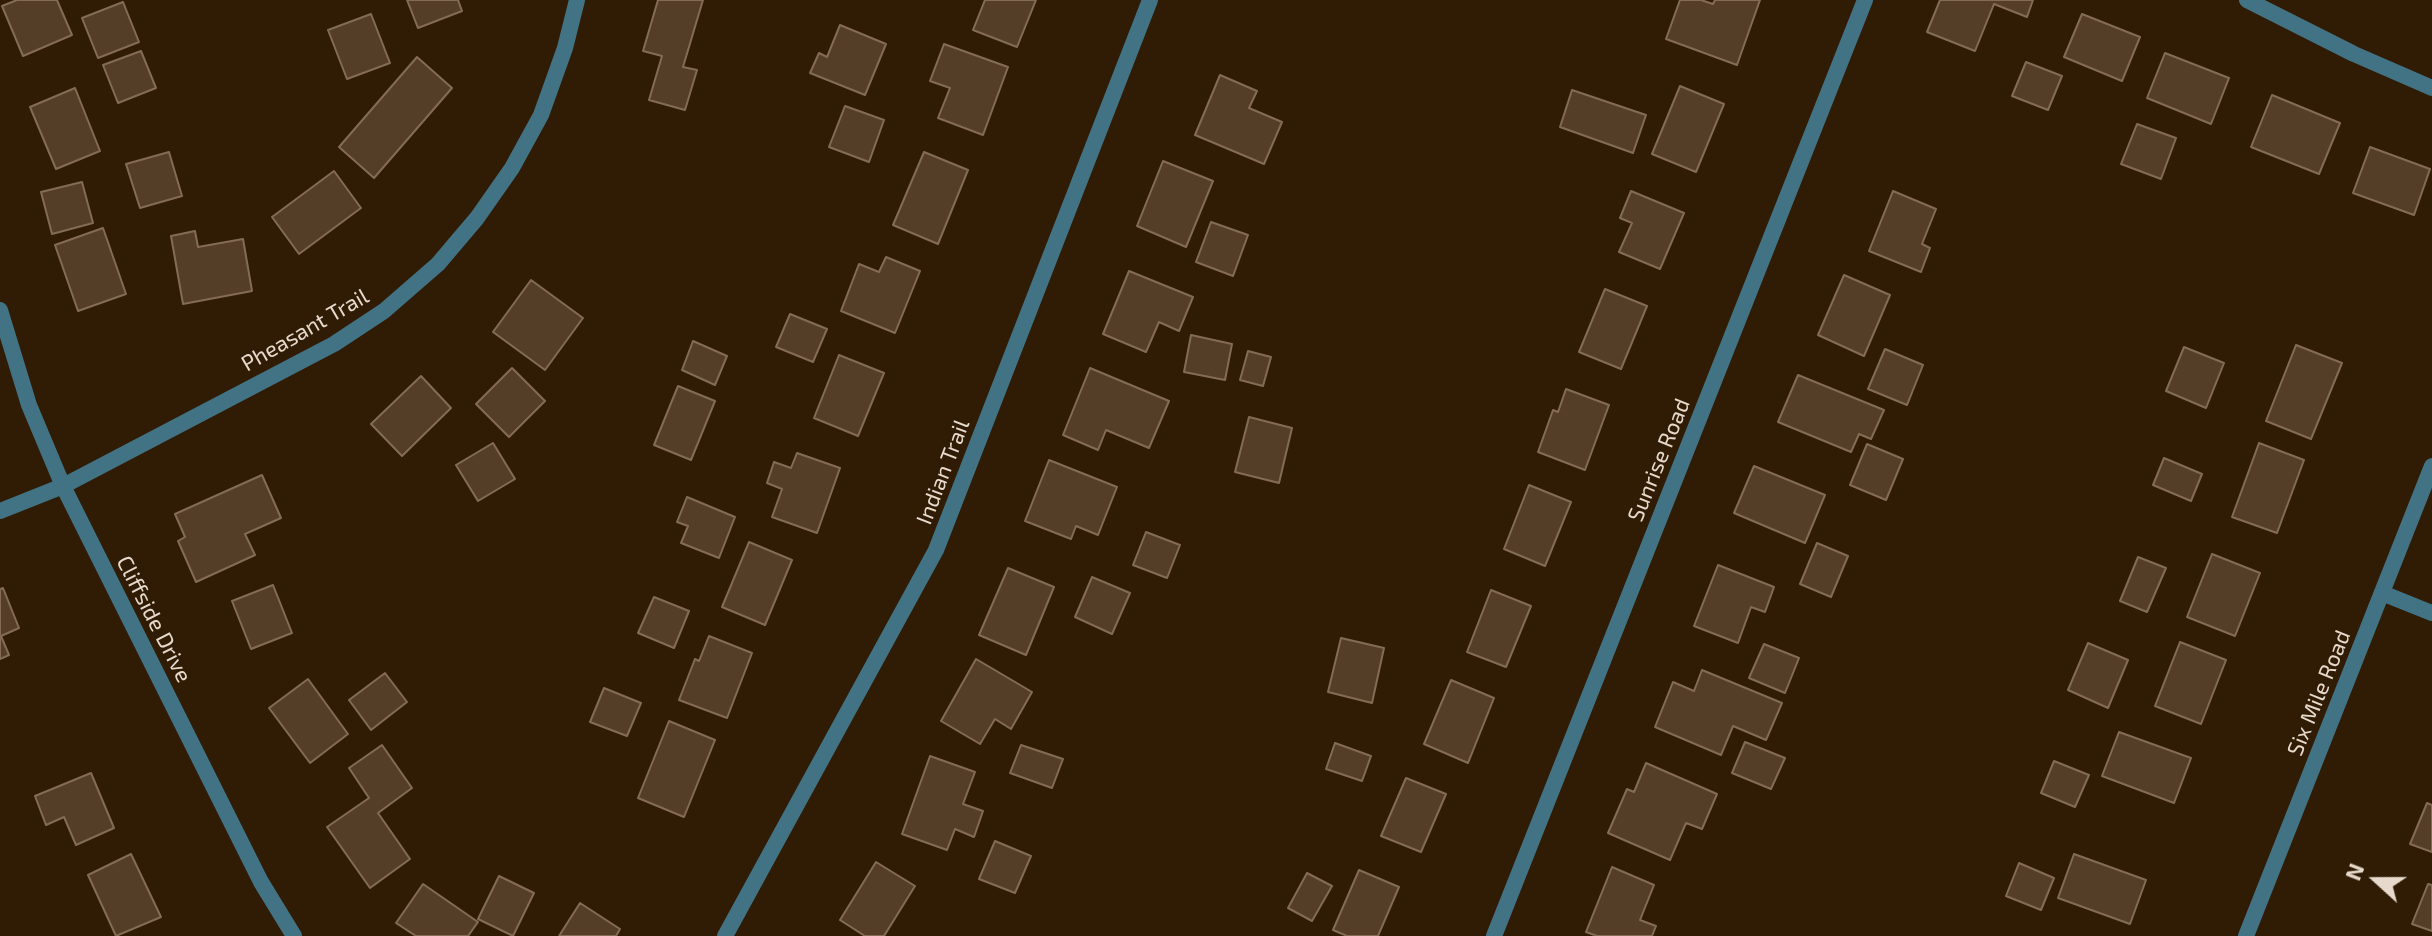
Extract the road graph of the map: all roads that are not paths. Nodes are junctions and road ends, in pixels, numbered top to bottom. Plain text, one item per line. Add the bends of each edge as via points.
1 (577, 0) edge
2 (1150, 0) edge
3 (1865, 0) edge
4 (2247, 0) edge
5 (2432, 88) edge
6 (0, 310) edge
7 (2432, 466) edge
8 (63, 486) junction
9 (0, 511) edge
10 (2382, 593) junction
11 (2432, 613) edge
12 (294, 936) edge
13 (725, 936) edge
14 (1494, 936) edge
15 (2246, 936) edge

1 - 8 street, Pheasant Trail via 541,115 512,168 438,264 384,311 334,344
2 - 13 street, Indian Trail via 936,550
3 - 14 street, Sunrise Road
4 - 5 street
6 - 8 street, Cliffside Drive via 29,405
7 - 10 street, Six Mile Road
8 - 9 street, Pheasant Trail
8 - 12 street, Cliffside Drive via 261,882
10 - 11 street
10 - 15 street, Six Mile Road

